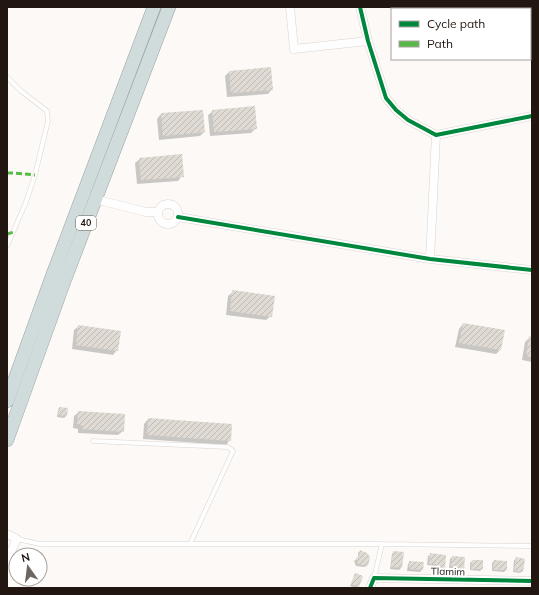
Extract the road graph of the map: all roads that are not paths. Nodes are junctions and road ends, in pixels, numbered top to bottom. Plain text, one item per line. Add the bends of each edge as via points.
1 (154, 7) edge
2 (169, 7) edge
3 (290, 7) edge
4 (360, 7) edge
5 (368, 41) junction
6 (7, 78) edge
7 (532, 116) edge
8 (436, 135) junction
9 (96, 199) junction
10 (158, 212) junction
11 (178, 217) junction
12 (7, 246) edge
13 (430, 259) junction
14 (532, 270) edge
15 (7, 401) edge
16 (7, 440) edge
17 (93, 441) dead end
18 (7, 534) edge
19 (17, 539) junction
20 (190, 544) junction
21 (382, 544) junction
22 (532, 546) edge
23 (7, 560) edge
24 (374, 578) junction
25 (532, 581) edge
26 (370, 588) edge

1 - 15 highway, 40
2 - 9 highway, 40
3 - 5 street via 294,49
4 - 5 street
5 - 8 street via 386,98 408,120
6 - 12 lane via 47,111 48,115 36,171
7 - 8 street
8 - 13 street
9 - 10 street via 146,212
9 - 16 highway, 40
10 - 11 street via 158,218 167,224 174,222
10 - 11 street via 161,206 171,203 178,210
11 - 13 street
13 - 14 street
17 - 20 lane via 228,447 233,451
18 - 19 street
19 - 20 lane via 40,544
19 - 23 street
20 - 21 lane
21 - 22 lane
21 - 24 lane
24 - 25 street, Tlamim
24 - 26 street

